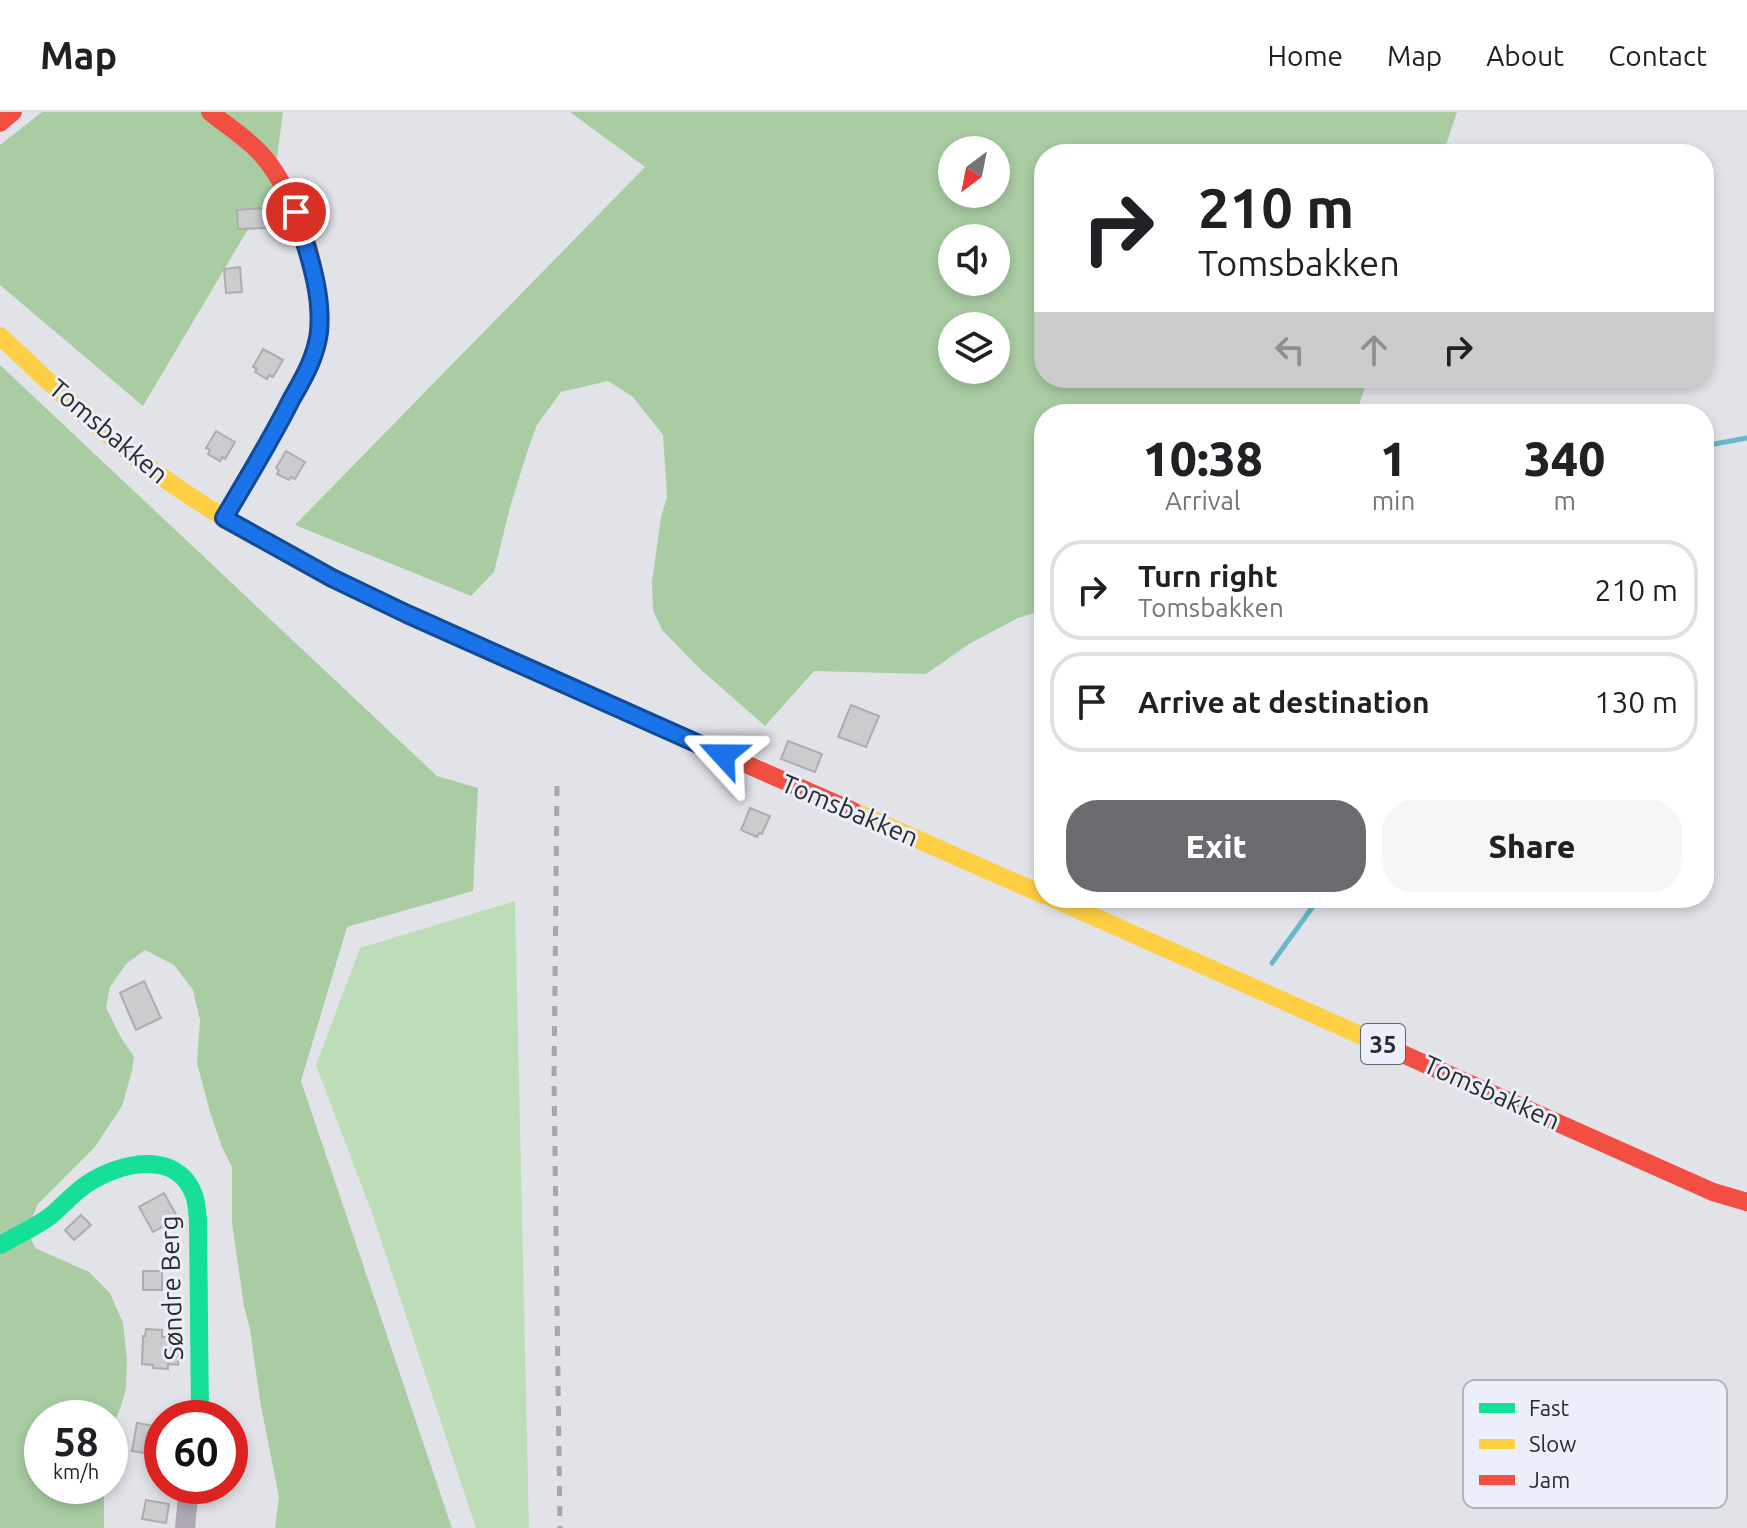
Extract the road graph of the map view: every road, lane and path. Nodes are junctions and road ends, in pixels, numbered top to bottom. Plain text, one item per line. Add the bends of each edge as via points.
1 (13, 112) edge
2 (210, 112) edge
3 (0, 123) edge
4 (0, 336) edge
5 (224, 518) junction
6 (1034, 891) edge
7 (1074, 908) edge
8 (1713, 1192) junction
9 (1747, 1202) edge
10 (1747, 1214) edge
11 (0, 1245) edge
12 (200, 1400) edge
13 (187, 1504) edge
14 (185, 1528) edge

1 - 3 main road
2 - 5 main road via 263,156 276,175 296,212 318,302 319,332 309,366
4 - 5 main road, Tomsbakken via 120,444
5 - 6 main road, Tomsbakken via 407,614
7 - 8 main road, Tomsbakken / 35
8 - 9 main road, 35
8 - 10 main road, 35
11 - 12 main road, Søndre Berg via 49,1217 87,1184 124,1166 146,1163 183,1177 194,1195 198,1220
13 - 14 street

